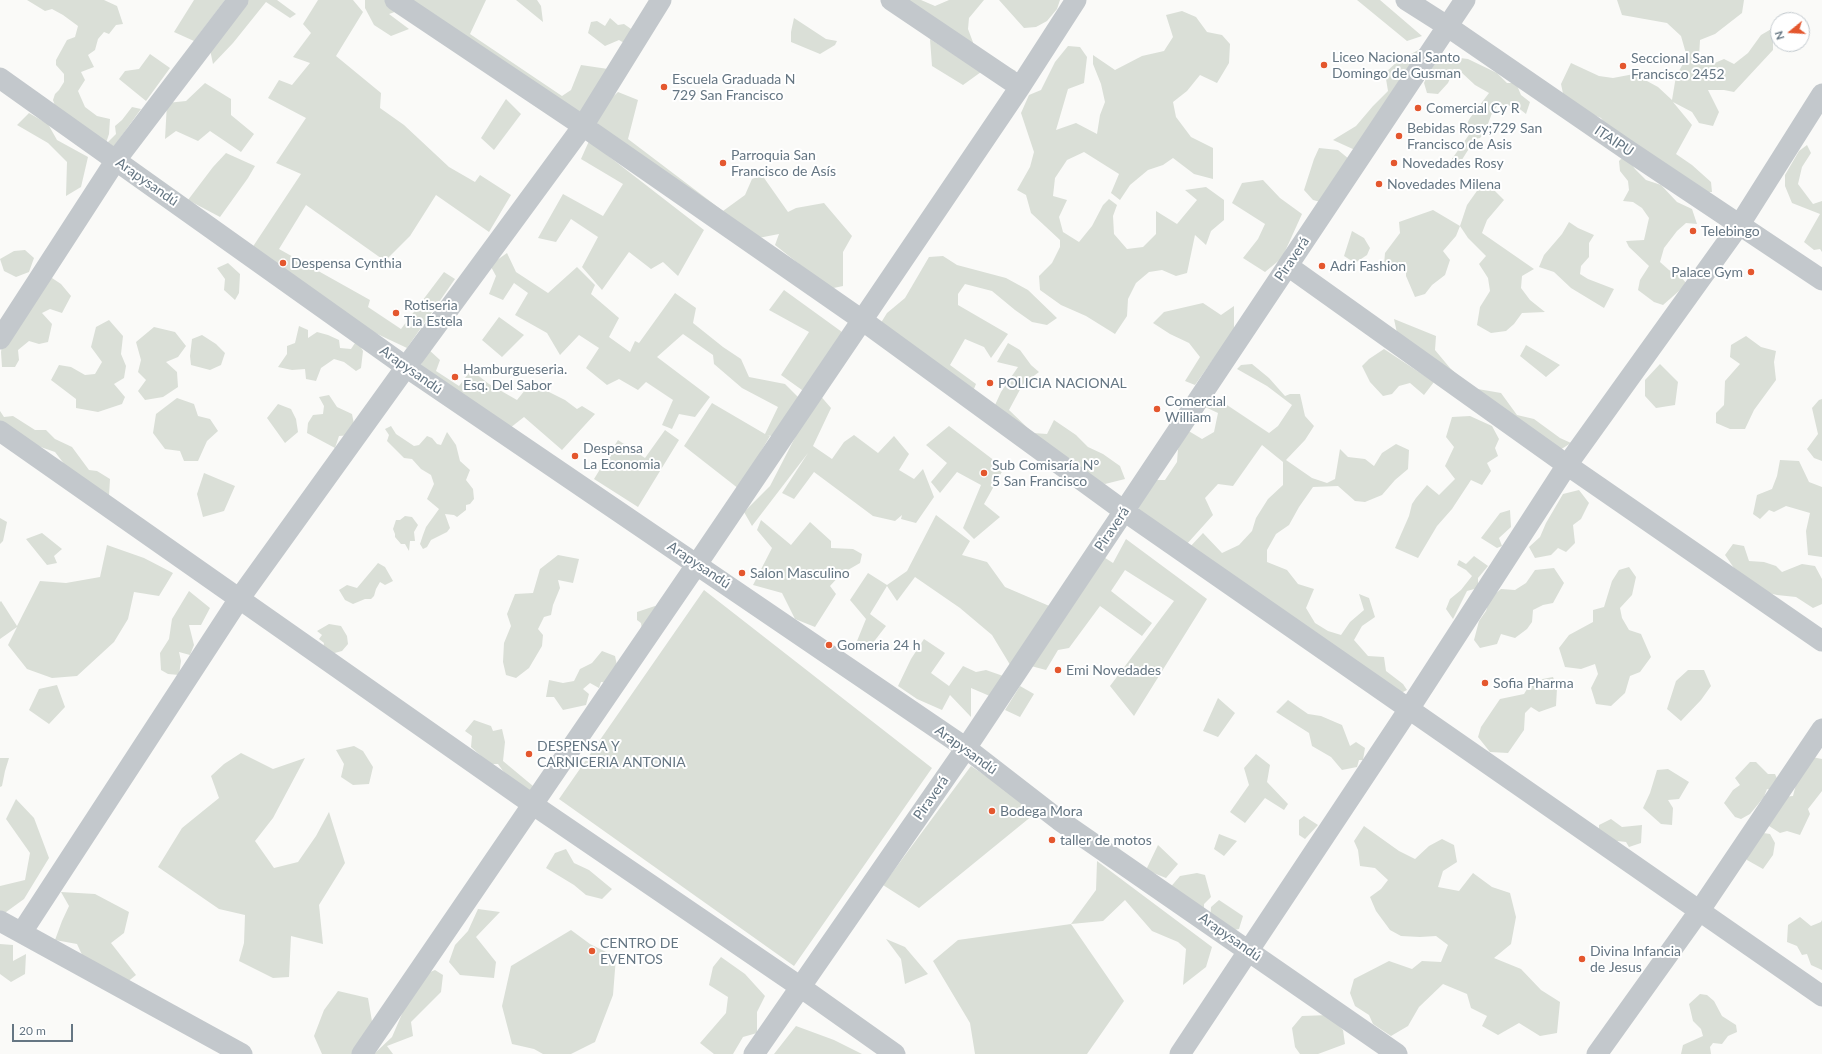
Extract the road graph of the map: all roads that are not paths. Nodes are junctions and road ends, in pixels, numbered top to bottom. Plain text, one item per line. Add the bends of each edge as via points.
1 (238, 0) edge
2 (395, 0) edge
3 (661, 0) edge
4 (891, 0) edge
5 (1076, 0) edge
6 (1406, 0) edge
7 (1465, 0) edge
8 (1447, 26) junction
9 (0, 78) edge
10 (1020, 87) junction
11 (1822, 94) edge
12 (583, 126) junction
13 (116, 160) junction
14 (1740, 224) junction
15 (1288, 266) junction
16 (1822, 280) edge
17 (862, 320) junction
18 (0, 339) edge
19 (406, 367) junction
20 (0, 430) edge
21 (1567, 465) junction
22 (1124, 511) junction
23 (697, 564) junction
24 (239, 599) junction
25 (1822, 641) edge
26 (1409, 709) junction
27 (1822, 728) edge
28 (966, 748) junction
29 (532, 804) junction
30 (1700, 910) junction
31 (6, 927) edge
32 (1249, 951) junction
33 (799, 986) junction
34 (1822, 996) edge
35 (242, 1054) edge
36 (362, 1054) edge
37 (754, 1054) edge
38 (895, 1054) edge
39 (1180, 1054) edge
40 (1397, 1054) edge
41 (1597, 1054) edge

1 - 13 street
2 - 12 street
3 - 12 street
4 - 10 street
5 - 10 street
6 - 8 street, ITAIPU
7 - 8 street, Piraverá
8 - 14 street, ITAIPU
8 - 15 street, Piraverá
9 - 13 street, Arapysandú
10 - 17 street
11 - 14 street
12 - 17 street
12 - 19 street
13 - 18 street
13 - 19 street, Arapysandú
14 - 16 street, ITAIPU
14 - 21 street
15 - 21 street
15 - 22 street, Piraverá
17 - 22 street
17 - 23 street
19 - 23 street, Arapysandú
19 - 24 street
20 - 24 street
21 - 25 street
21 - 26 street
22 - 26 street
22 - 28 street, Piraverá
23 - 28 street, Arapysandú
23 - 29 street
24 - 29 street
24 - 31 street
26 - 30 street
26 - 32 street
27 - 30 street
28 - 32 street, Arapysandú via 1059,820
28 - 33 street, Piraverá
29 - 33 street
29 - 36 street
30 - 34 street
30 - 41 street
31 - 35 street
32 - 39 street
32 - 40 street, Arapysandú
33 - 37 street, Piraverá
33 - 38 street

